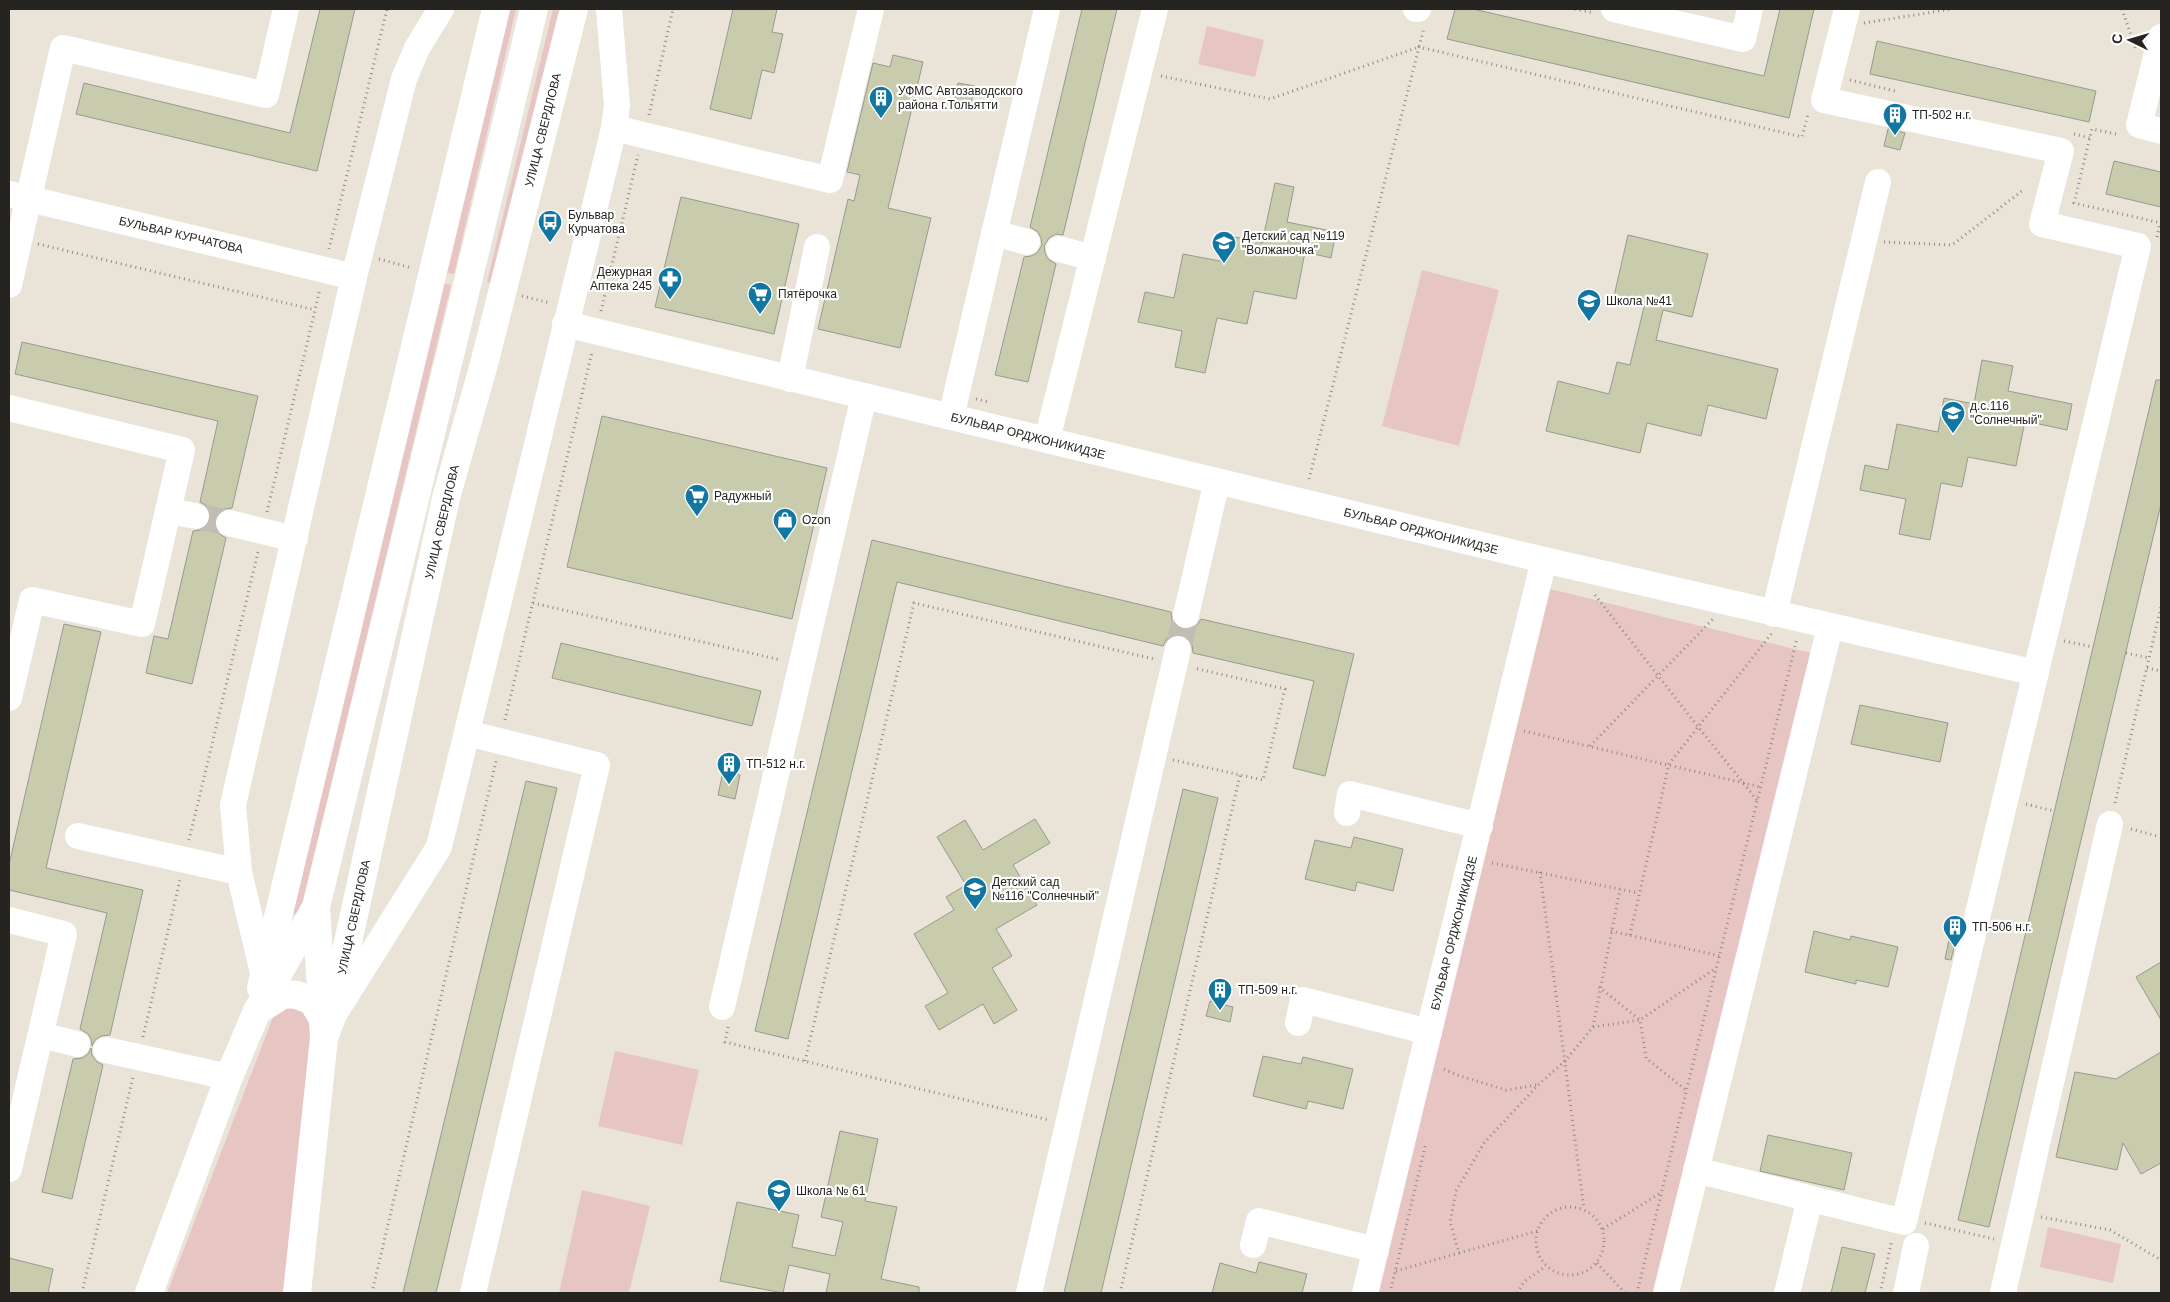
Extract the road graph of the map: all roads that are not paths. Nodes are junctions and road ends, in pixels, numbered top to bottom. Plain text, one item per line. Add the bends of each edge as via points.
1 (286, 9) edge
2 (441, 9) edge
3 (496, 9) edge
4 (534, 9) edge
5 (574, 9) edge
6 (610, 9) edge
7 (871, 9) edge
8 (1047, 9) edge
9 (1155, 9) edge
10 (1614, 9) edge
11 (1750, 9) edge
12 (1845, 18) edge
13 (2161, 37) edge
14 (614, 128) junction
15 (2161, 130) edge
16 (1878, 182) dead end
17 (18, 196) edge
18 (994, 233) junction
19 (1027, 242) dead end
20 (817, 247) dead end
21 (1060, 249) dead end
22 (1093, 258) junction
23 (354, 277) junction
24 (9, 285) edge
25 (565, 324) junction
26 (790, 378) junction
27 (864, 396) junction
28 (9, 408) edge
29 (951, 417) junction
30 (1046, 440) junction
31 (1217, 482) junction
32 (168, 511) junction
33 (196, 516) tunnel mouth
34 (229, 524) tunnel mouth
35 (294, 538) junction
36 (1544, 560) junction
37 (1186, 615) tunnel mouth
38 (1773, 624) junction
39 (1830, 627) junction
40 (1176, 656) tunnel mouth
41 (2036, 673) junction
42 (9, 698) edge
43 (467, 732) junction
44 (1347, 813) dead end
45 (2110, 824) road end
46 (1480, 826) junction
47 (78, 836) dead end
48 (239, 872) junction
49 (316, 907) junction
50 (9, 920) edge
51 (263, 973) junction
52 (722, 1007) dead end
53 (257, 1011) junction
54 (1298, 1023) dead end
55 (326, 1026) junction
56 (1429, 1032) junction
57 (40, 1036) junction
58 (77, 1044) dead end
59 (106, 1050) dead end
60 (228, 1077) junction
61 (9, 1169) edge
62 (1696, 1170) junction
63 (1807, 1210) dead end
64 (1253, 1245) dead end
65 (1916, 1246) dead end
66 (1376, 1250) junction
67 (149, 1293) edge
68 (297, 1293) edge
69 (473, 1293) edge
70 (1028, 1293) edge
71 (1366, 1293) edge
72 (1666, 1293) edge
73 (1788, 1293) edge
74 (1906, 1293) edge
75 (2003, 1293) edge

1 - 17 street via 266,95 63,48
2 - 23 street via 417,48 404,79
3 - 51 main road, УЛИЦА СВЕРДЛОВА
4 - 49 main road, УЛИЦА СВЕРДЛОВА
5 - 55 main road, УЛИЦА СВЕРДЛОВА via 484,364 446,498
6 - 14 street via 617,105
7 - 14 street via 830,180
8 - 18 street
9 - 22 street
10 - 11 street via 1743,39
12 - 41 street via 1824,100 2061,151 2042,224 2138,246
13 - 15 street via 2139,125
14 - 25 street
16 - 38 street
17 - 23 street, БУЛЬВАР КУРЧАТОВА
17 - 24 street via 19,240
18 - 19 street
18 - 29 street
20 - 26 street
21 - 22 street
22 - 30 street
23 - 35 street
25 - 26 street, БУЛЬВАР ОРДЖОНИКИДЗЕ
25 - 43 street
26 - 27 street, БУЛЬВАР ОРДЖОНИКИДЗЕ
27 - 29 street, БУЛЬВАР ОРДЖОНИКИДЗЕ
27 - 52 street
28 - 32 street via 182,450
29 - 30 street, БУЛЬВАР ОРДЖОНИКИДЗЕ
30 - 31 street, БУЛЬВАР ОРДЖОНИКИДЗЕ
31 - 36 street, БУЛЬВАР ОРДЖОНИКИДЗЕ
31 - 37 street
32 - 33 street
32 - 42 street via 142,624 32,600
34 - 35 street
35 - 48 street via 233,805
36 - 38 street
36 - 46 street, БУЛЬВАР ОРДЖОНИКИДЗЕ
38 - 39 street via 1801,620
39 - 41 street
39 - 62 street
40 - 70 street
41 - 62 street via 1904,1222
43 - 55 street via 439,847
43 - 69 street via 596,765
44 - 46 street via 1350,794
45 - 75 street
46 - 56 street, БУЛЬВАР ОРДЖОНИКИДЗЕ
47 - 48 street
48 - 51 street
49 - 53 main road, УЛИЦА СВЕРДЛОВА
49 - 55 main road, УЛИЦА СВЕРДЛОВА
50 - 57 street via 64,934
51 - 53 main road, УЛИЦА СВЕРДЛОВА
53 - 55 main road via 284,994 297,995 312,1001
53 - 60 main road, УЛИЦА СВЕРДЛОВА
54 - 56 street via 1304,1000
55 - 68 main road, УЛИЦА СВЕРДЛОВА
56 - 66 street, БУЛЬВАР ОРДЖОНИКИДЗЕ
57 - 58 street
57 - 61 street
59 - 60 street
60 - 67 main road, УЛИЦА СВЕРДЛОВА
62 - 72 street
63 - 73 street
64 - 66 street via 1259,1221
65 - 74 street
66 - 71 street, БУЛЬВАР ОРДЖОНИКИДЗЕ

